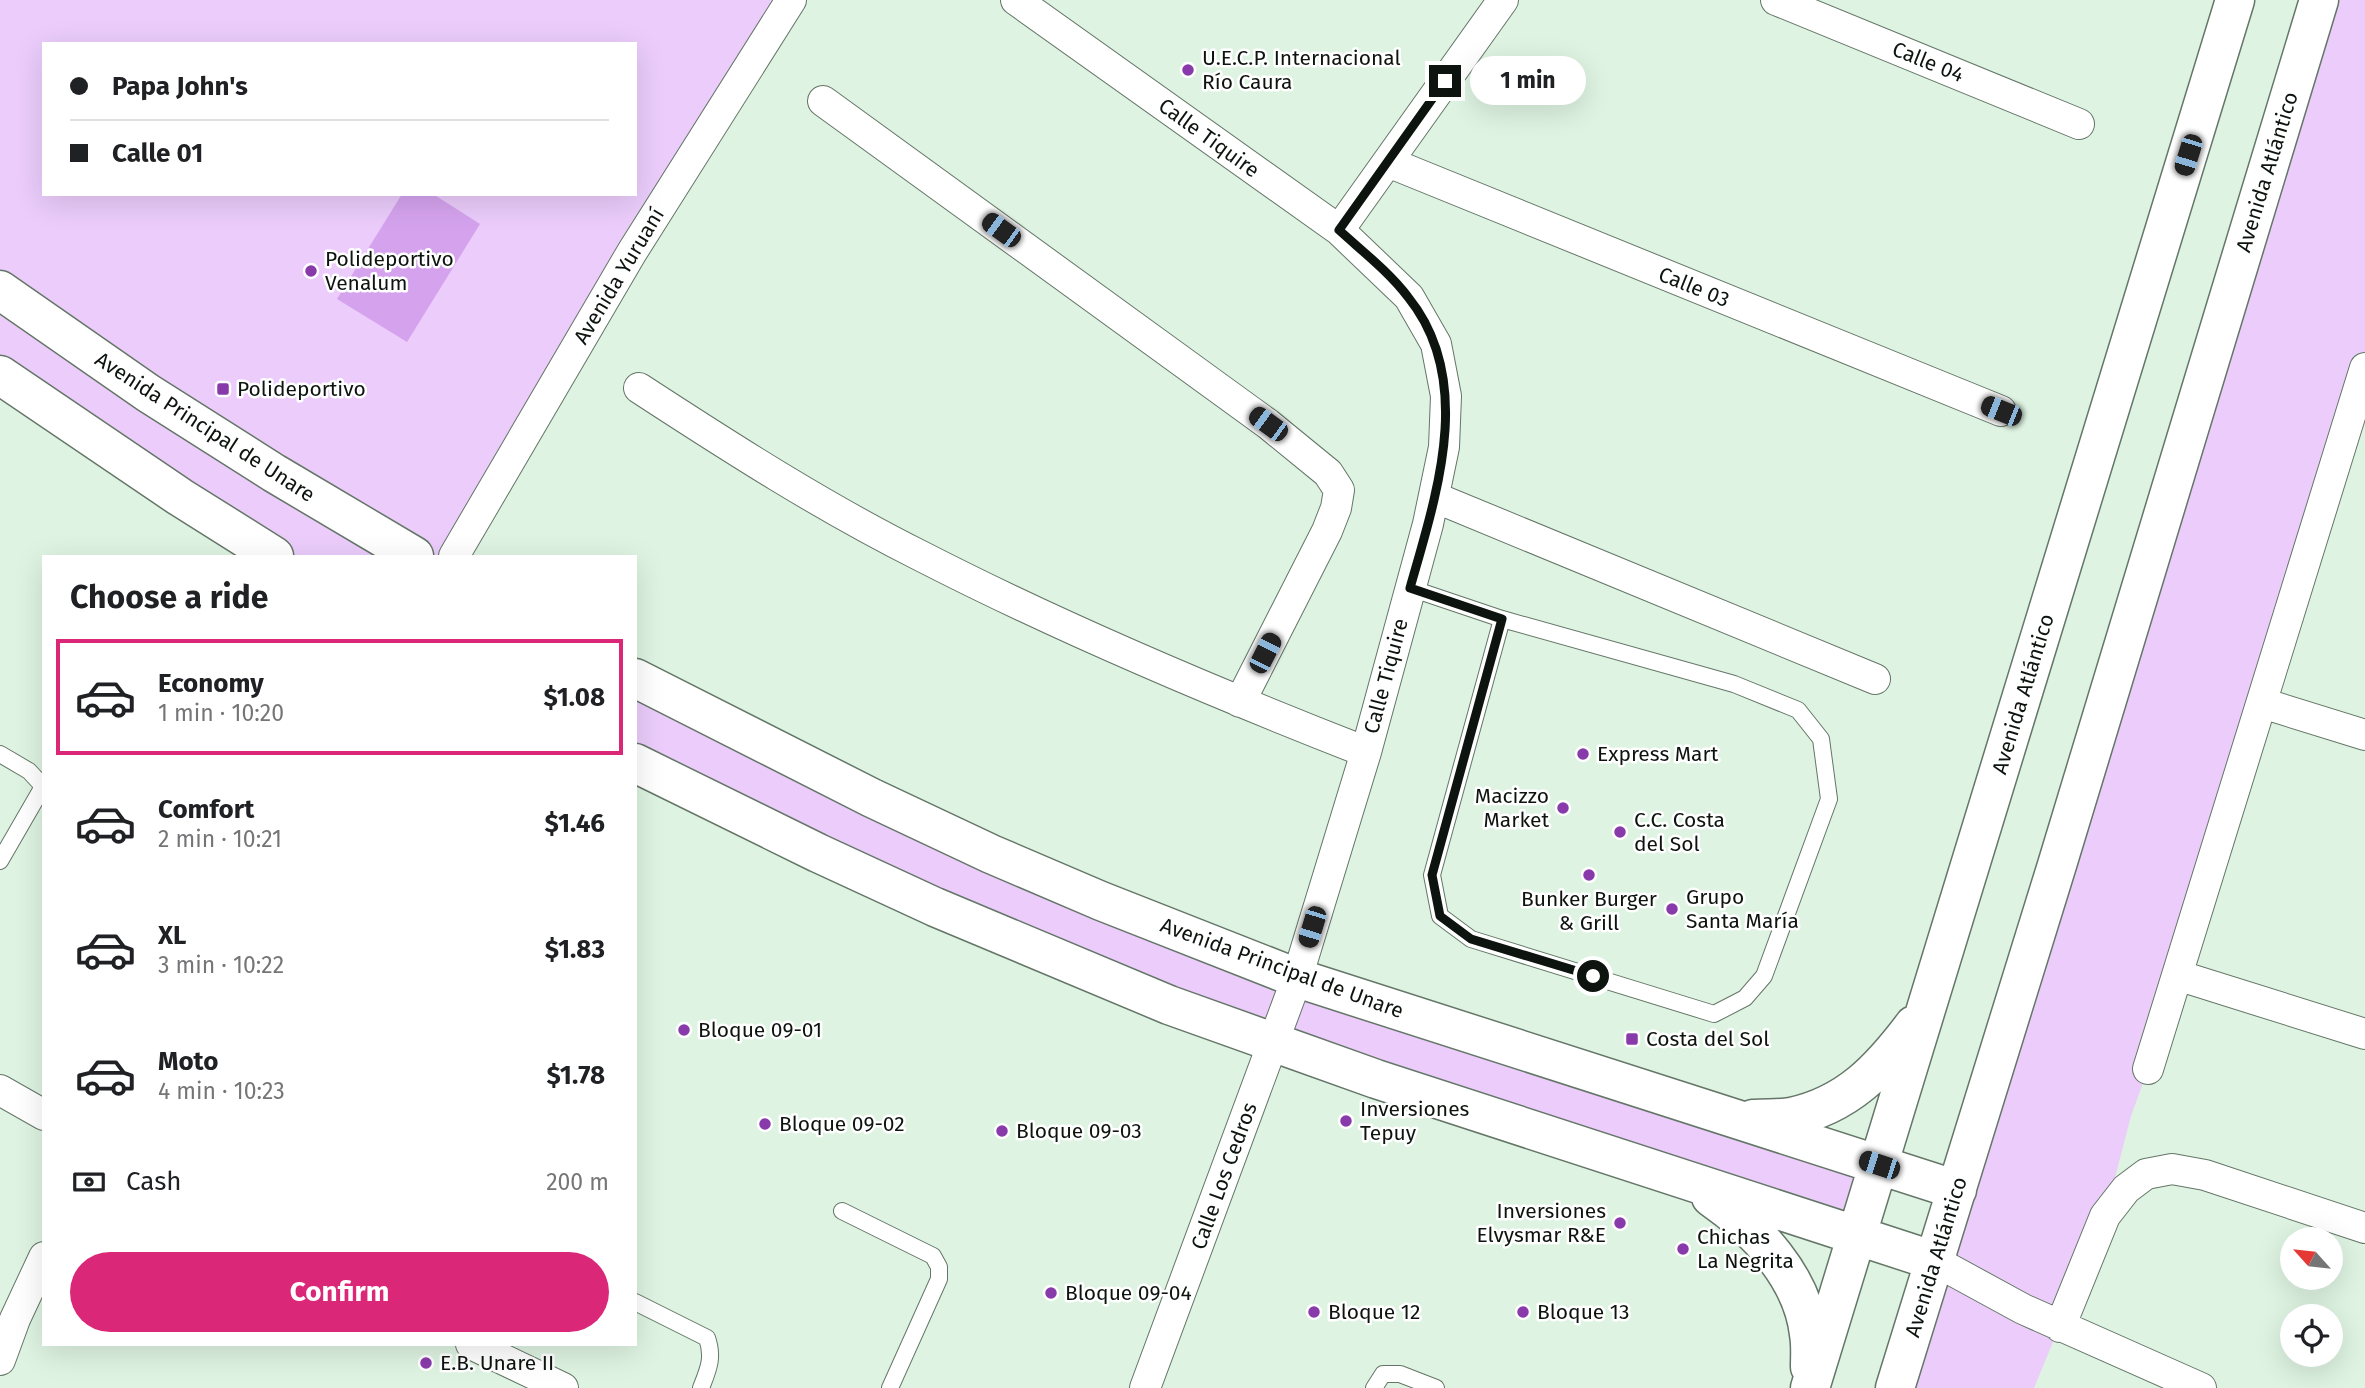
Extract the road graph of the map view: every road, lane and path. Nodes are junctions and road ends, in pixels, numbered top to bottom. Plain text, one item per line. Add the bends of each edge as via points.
1 (791, 0) edge
2 (1016, 0) edge
3 (1503, 0) edge
4 (1776, 0) edge
5 (2235, 0) edge
6 (2319, 0) edge
7 (823, 102) dead end
8 (2080, 124) dead end
9 (1388, 162) junction
10 (1339, 230) junction
11 (0, 290) edge
12 (2365, 368) edge
13 (0, 375) edge
14 (639, 388) dead end
15 (2001, 411) dead end
16 (2355, 438) edge
17 (1434, 497) junction
18 (272, 555) edge
19 (412, 555) edge
20 (455, 555) edge
21 (1410, 588) junction
22 (1502, 619) junction
23 (637, 679) edge
24 (1875, 679) dead end
25 (1240, 702) junction
26 (2262, 703) junction
27 (2365, 735) edge
28 (1366, 752) junction
29 (0, 754) edge
30 (637, 764) edge
31 (0, 861) edge
32 (2177, 975) junction
33 (1297, 978) junction
34 (1927, 1006) junction
35 (2365, 1034) edge
36 (1273, 1043) junction
37 (2148, 1069) dead end
38 (0, 1090) edge
39 (42, 1114) edge
40 (1736, 1120) junction
41 (1879, 1165) junction
42 (1685, 1180) junction
43 (1957, 1190) junction
44 (842, 1211) dead end
45 (2365, 1228) edge
46 (1857, 1236) junction
47 (42, 1260) edge
48 (1935, 1261) junction
49 (637, 1304) edge
50 (2060, 1327) junction
51 (481, 1346) edge
52 (501, 1350) edge
53 (0, 1360) edge
54 (1811, 1387) edge
55 (563, 1388) edge
56 (701, 1388) edge
57 (890, 1388) edge
58 (1145, 1388) edge
59 (1374, 1388) edge
60 (1436, 1388) edge
61 (1895, 1388) edge
62 (2201, 1388) edge

1 - 20 street, Avenida Yuruaní via 632,252
2 - 10 street, Calle Tiquire
3 - 9 street
4 - 8 street, Calle 04
5 - 34 street, Avenida Atlántico
6 - 43 street, Avenida Atlántico
7 - 25 street via 1268,424 1328,473 1339,490 1336,508
9 - 10 street
9 - 15 street, Calle 03
10 - 17 street, Calle Tiquire via 1409,297 1436,344 1447,396 1444,447
11 - 19 street, Avenida Principal de Unare via 148,393
12 - 16 street
13 - 18 street
14 - 25 street via 745,457 920,556
16 - 26 street
17 - 21 street, Calle Tiquire
17 - 24 street
21 - 22 lane
21 - 28 street, Calle Tiquire
22 - 22 lane via 1734,684 1798,710 1821,739 1829,799 1764,976 1745,998 1714,1014 1471,939 1440,916 1432,875
23 - 33 street, Avenida Principal de Unare via 990,853
25 - 28 street
26 - 27 street
26 - 32 street
28 - 33 street, Calle Tiquire
29 - 31 lane via 29,771 41,783 41,790
30 - 36 street via 947,912
32 - 35 street
32 - 37 street
33 - 36 street, Calle Tiquire
33 - 40 street, Avenida Principal de Unare
34 - 40 street via 1862,1086 1791,1117
34 - 41 street, Avenida Atlántico
36 - 42 street
36 - 58 street, Calle Los Cedros
38 - 39 street
40 - 41 street, Avenida Principal de Unare
41 - 43 street, Avenida Principal de Unare
41 - 46 street, Avenida Atlántico
42 - 46 street
42 - 54 street via 1758,1235 1782,1267 1799,1297 1809,1332
43 - 48 street, Avenida Atlántico
44 - 57 lane via 933,1256 939,1267 939,1279
45 - 50 street via 2205,1175 2172,1169 2146,1174 2126,1189 2105,1216
46 - 48 street
46 - 54 street, Avenida Atlántico
47 - 53 street
48 - 50 street
48 - 61 street, Avenida Atlántico
49 - 56 lane via 707,1338 712,1353
50 - 62 street
51 - 52 street
52 - 55 street
59 - 60 lane via 1383,1374 1400,1374

